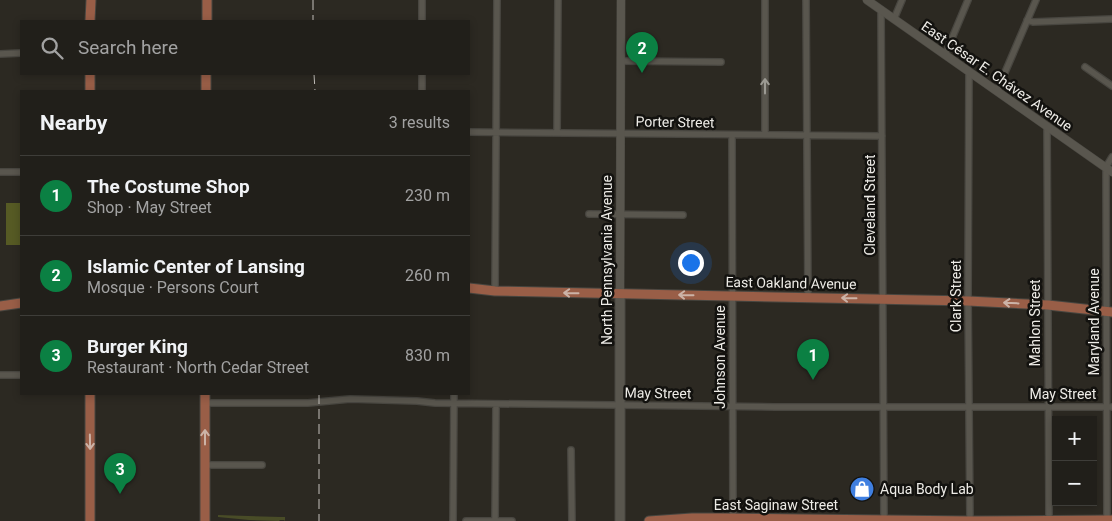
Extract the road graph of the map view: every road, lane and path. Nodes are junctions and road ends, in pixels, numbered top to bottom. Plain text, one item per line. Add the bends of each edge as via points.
1 (90, 0) edge
2 (207, 0) edge
3 (422, 0) edge
4 (497, 0) edge
5 (558, 0) edge
6 (622, 0) edge
7 (764, 0) edge
8 (806, 0) edge
9 (867, 0) edge
10 (902, 0) edge
11 (968, 0) edge
12 (1036, 0) edge
13 (881, 10) junction
14 (894, 19) junction
15 (1112, 19) edge
16 (90, 20) edge
17 (207, 20) edge
18 (422, 20) edge
19 (1027, 20) junction
20 (20, 53) edge
21 (0, 54) edge
22 (945, 54) junction
23 (621, 61) junction
24 (721, 62) dead end
25 (1085, 67) dead end
26 (969, 72) junction
27 (90, 75) edge
28 (206, 75) edge
29 (422, 75) edge
30 (1112, 86) edge
31 (90, 90) edge
32 (206, 90) edge
33 (422, 90) edge
34 (997, 91) junction
35 (1047, 126) junction
36 (470, 132) edge
37 (496, 133) junction
38 (558, 134) junction
39 (621, 134) junction
40 (732, 135) junction
41 (766, 135) junction
42 (807, 136) junction
43 (882, 136) junction
44 (1112, 156) edge
45 (1109, 170) edge
46 (0, 172) edge
47 (20, 172) edge
48 (588, 214) dead end
49 (621, 214) junction
50 (683, 215) dead end
51 (470, 288) edge
52 (495, 292) junction
53 (620, 293) junction
54 (733, 296) junction
55 (808, 297) junction
56 (883, 299) junction
57 (968, 301) junction
58 (20, 303) edge
59 (1048, 305) junction
60 (0, 306) edge
61 (1109, 312) edge
62 (0, 375) edge
63 (20, 375) edge
64 (90, 395) edge
65 (454, 395) edge
66 (205, 398) edge
67 (454, 403) junction
68 (496, 404) junction
69 (620, 405) junction
70 (1109, 406) edge
71 (733, 407) junction
72 (883, 407) junction
73 (969, 407) junction
74 (1048, 407) junction
75 (570, 450) dead end
76 (205, 465) junction
77 (262, 465) dead end
78 (733, 518) junction
79 (884, 519) junction
80 (1049, 520) edge
81 (1110, 520) edge
82 (90, 521) edge
83 (205, 521) edge
84 (453, 521) edge
85 (466, 521) edge
86 (495, 521) edge
87 (512, 521) edge
88 (572, 521) edge
89 (620, 521) edge
90 (649, 521) edge
91 (909, 521) edge
92 (970, 521) edge
93 (1067, 521) edge

1 - 16 main road
2 - 17 main road
3 - 18 street
4 - 37 street
5 - 38 street
6 - 23 street, North Pennsylvania Avenue
41 -> 7 street
8 - 42 street
9 - 13 street, East César E. Chávez Avenue
10 - 14 street
11 - 22 street
12 - 19 street
13 - 14 street, East César E. Chávez Avenue
13 - 43 street, Cleveland Street
14 - 22 street, East César E. Chávez Avenue
15 - 19 street
19 - 34 street
20 - 21 street
22 - 26 street, East César E. Chávez Avenue
23 - 24 street
23 - 39 street, North Pennsylvania Avenue
25 - 30 street
26 - 34 street, East César E. Chávez Avenue
26 - 57 street, Clark Street
27 - 31 main road
28 - 32 main road
29 - 33 street
34 - 35 street, East César E. Chávez Avenue
35 - 45 street, East César E. Chávez Avenue
35 - 59 street, Mahlon Street
36 - 37 street, Porter Street
37 - 38 street, Porter Street
37 - 52 street
38 - 39 street, Porter Street
39 - 40 street, Porter Street
39 - 49 street, North Pennsylvania Avenue
40 - 41 street, Porter Street
40 - 54 street, Johnson Avenue
41 - 42 street, Porter Street
42 - 43 street, Porter Street
42 - 55 street
43 - 56 street, Cleveland Street
44 - 45 street, Maryland Avenue
45 - 61 street, Maryland Avenue
46 - 47 street
48 - 49 street
49 - 50 street
49 - 53 street, North Pennsylvania Avenue
51 - 52 main road, East Oakland Avenue
53 -> 52 main road, East Oakland Avenue
54 -> 53 main road, East Oakland Avenue
53 - 69 main road, North Pennsylvania Avenue
54 - 55 main road, East Oakland Avenue
54 - 71 street, Johnson Avenue
56 -> 55 main road, East Oakland Avenue
56 - 57 main road, East Oakland Avenue
56 - 72 street, Cleveland Street
59 -> 57 main road, East Oakland Avenue
57 - 73 street, Clark Street
58 - 60 main road
59 - 61 main road, East Oakland Avenue
59 - 74 street, Mahlon Street
61 - 70 street, Maryland Avenue
62 - 63 street
64 -> 82 main road
65 - 67 street
66 - 67 street, May Street via 308,404 350,399
76 -> 66 main road
67 - 68 street, May Street
67 - 84 street
68 - 69 street, May Street
68 - 86 street
69 - 71 street, May Street
69 - 89 main road, North Pennsylvania Avenue
70 - 74 street, May Street
70 - 81 street, Maryland Avenue
71 - 72 street, May Street
71 - 78 street, Johnson Avenue
72 - 73 street, May Street
72 - 79 street, Cleveland Street
73 - 74 street, May Street
73 - 92 street, Clark Street
74 - 80 street, Mahlon Street
75 - 88 street
76 - 77 street
76 - 83 main road
78 - 79 main road, East Saginaw Street
78 - 90 main road, East Saginaw Street
79 - 91 main road, East Saginaw Street
80 - 92 main road, East Saginaw Street
80 - 93 main road, East Saginaw Street
81 - 93 main road, East Saginaw Street
85 - 86 street
86 - 87 street
91 - 92 main road, East Saginaw Street

